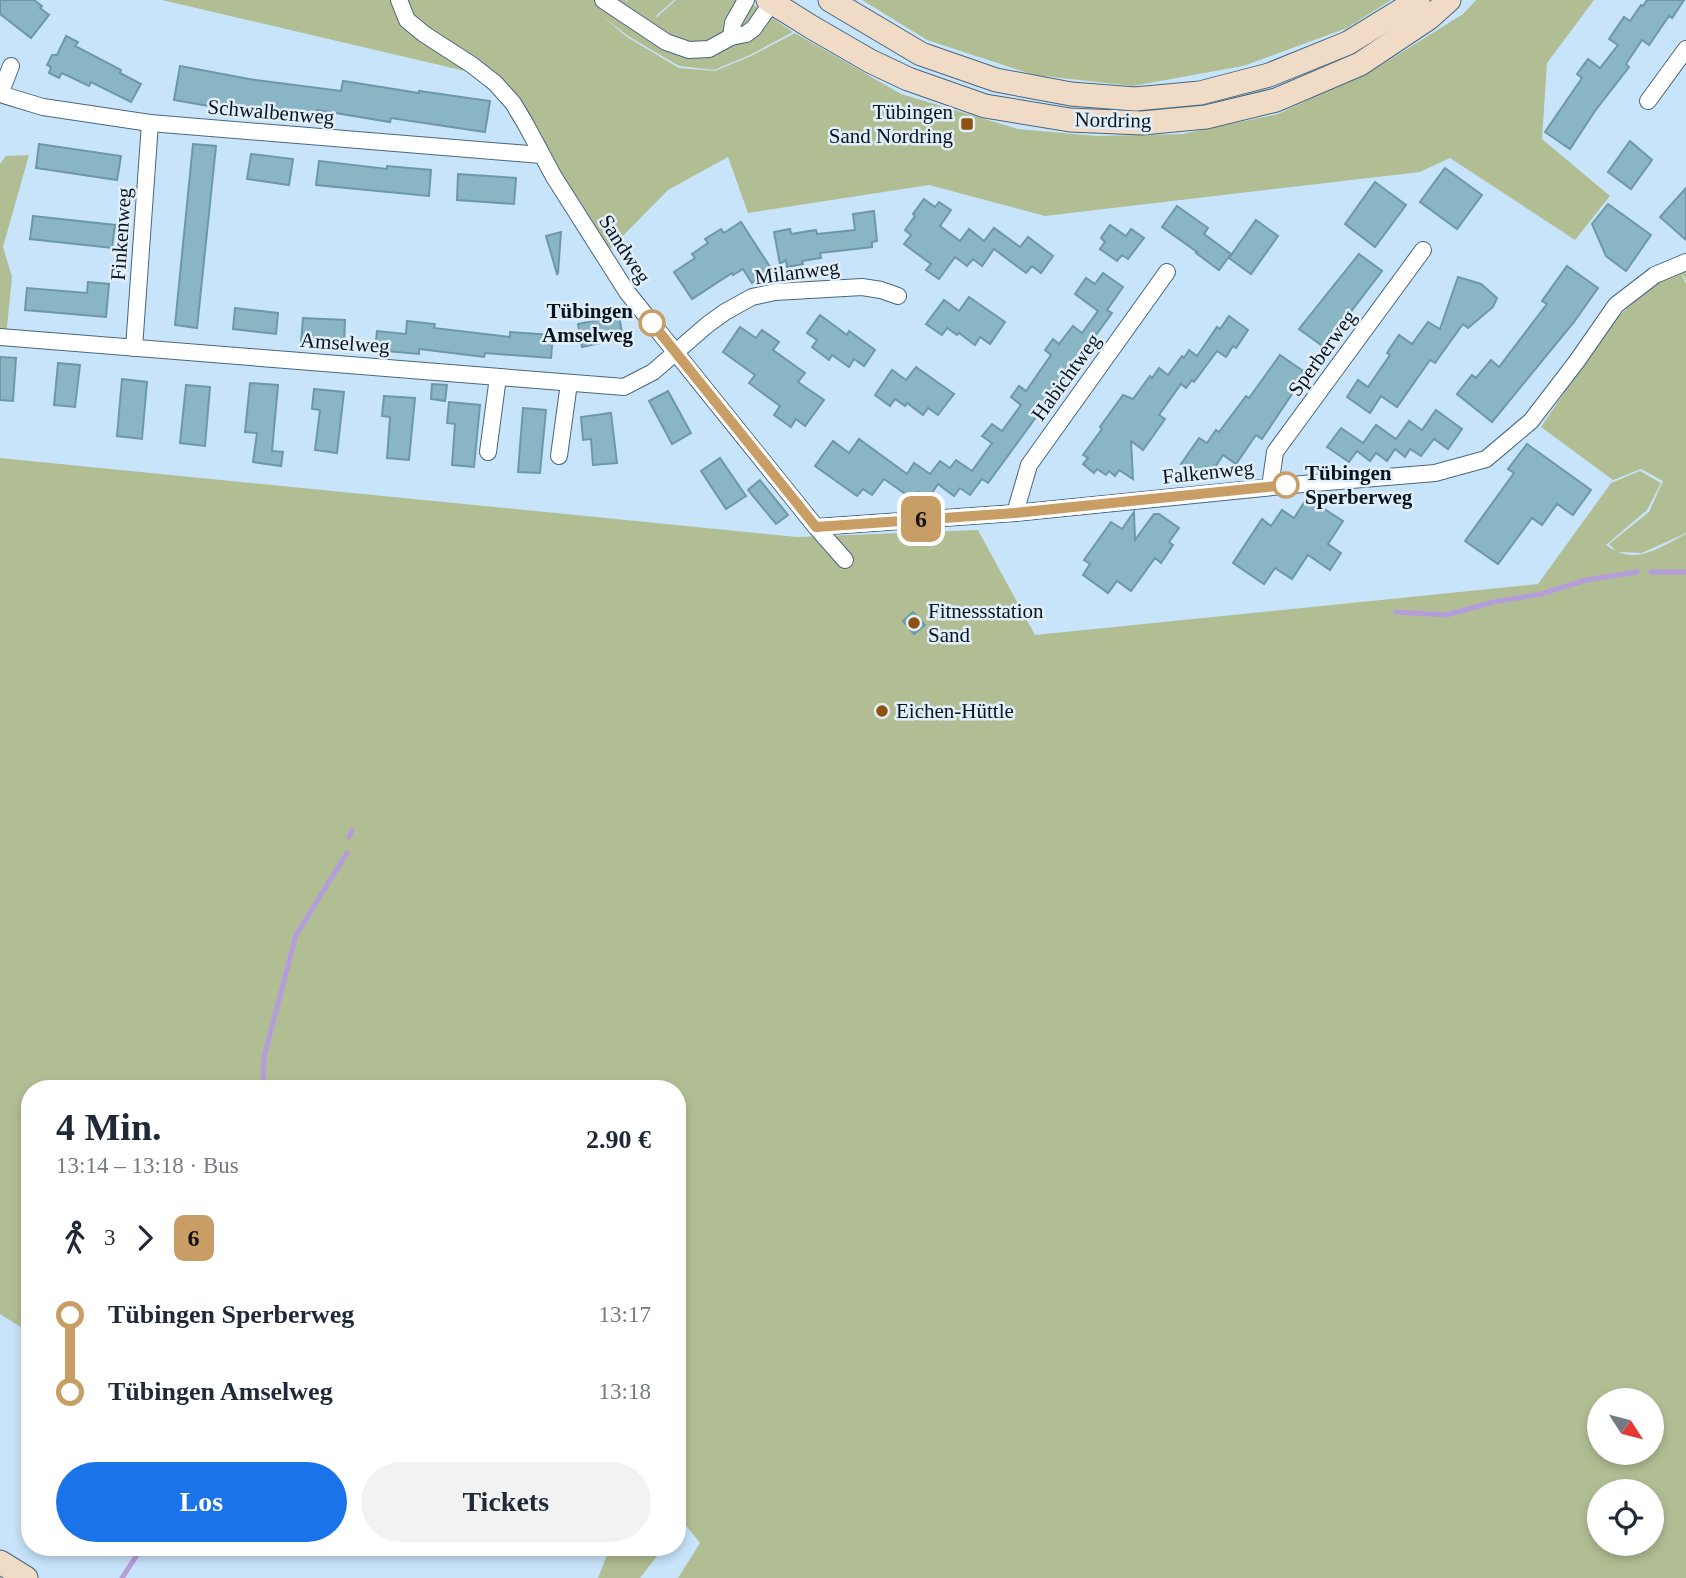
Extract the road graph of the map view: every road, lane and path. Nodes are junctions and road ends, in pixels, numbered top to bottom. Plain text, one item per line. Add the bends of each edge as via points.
1 (399, 0) edge
2 (603, 0) edge
3 (746, 0) edge
4 (830, 0) edge
5 (1418, 0) edge
6 (1449, 0) edge
7 (770, 1) edge
8 (731, 37) junction
9 (1686, 49) edge
10 (11, 65) dead end
11 (0, 94) edge
12 (1648, 101) dead end
13 (150, 123) junction
14 (541, 155) junction
15 (1423, 250) dead end
16 (1686, 262) edge
17 (1167, 272) dead end
18 (898, 296) dead end
19 (0, 337) edge
20 (134, 348) junction
21 (676, 352) junction
22 (498, 377) junction
23 (569, 383) junction
24 (488, 452) dead end
25 (559, 456) dead end
26 (1270, 487) junction
27 (1015, 513) junction
28 (816, 527) junction
29 (845, 560) dead end
30 (0, 1562) edge
31 (26, 1578) edge

1 - 14 street, Sandweg via 407,20 495,83 513,103
2 - 8 street via 666,42 689,50 709,49
3 - 8 street
4 - 5 street, Nordring via 921,54 996,80 1071,94 1135,99 1200,93 1269,75 1348,43
6 - 7 street, Nordring via 1360,64 1276,100 1206,117 1142,123 1070,120 985,106 870,61
7 - 8 street via 754,28
9 - 12 street
10 - 11 street
11 - 13 street, Schwalbenweg via 43,107
13 - 14 street, Schwalbenweg
13 - 20 street, Finkenweg
14 - 21 street, Sandweg via 627,292
15 - 26 street, Sperberweg via 1275,452
16 - 26 street, Falkenweg via 1655,275 1616,305 1531,421 1486,459 1435,473
17 - 27 street, Habichtweg via 1029,465
18 - 21 street, Milanweg via 862,287 752,297 706,325
19 - 20 street, Amselweg
20 - 22 street, Amselweg
21 - 23 street, Amselweg via 653,372 624,387
21 - 28 street, Sandweg
22 - 23 street, Amselweg
22 - 24 street
23 - 25 street
26 - 27 street, Falkenweg
27 - 28 street, Falkenweg
28 - 29 street, Sandweg
30 - 31 street

